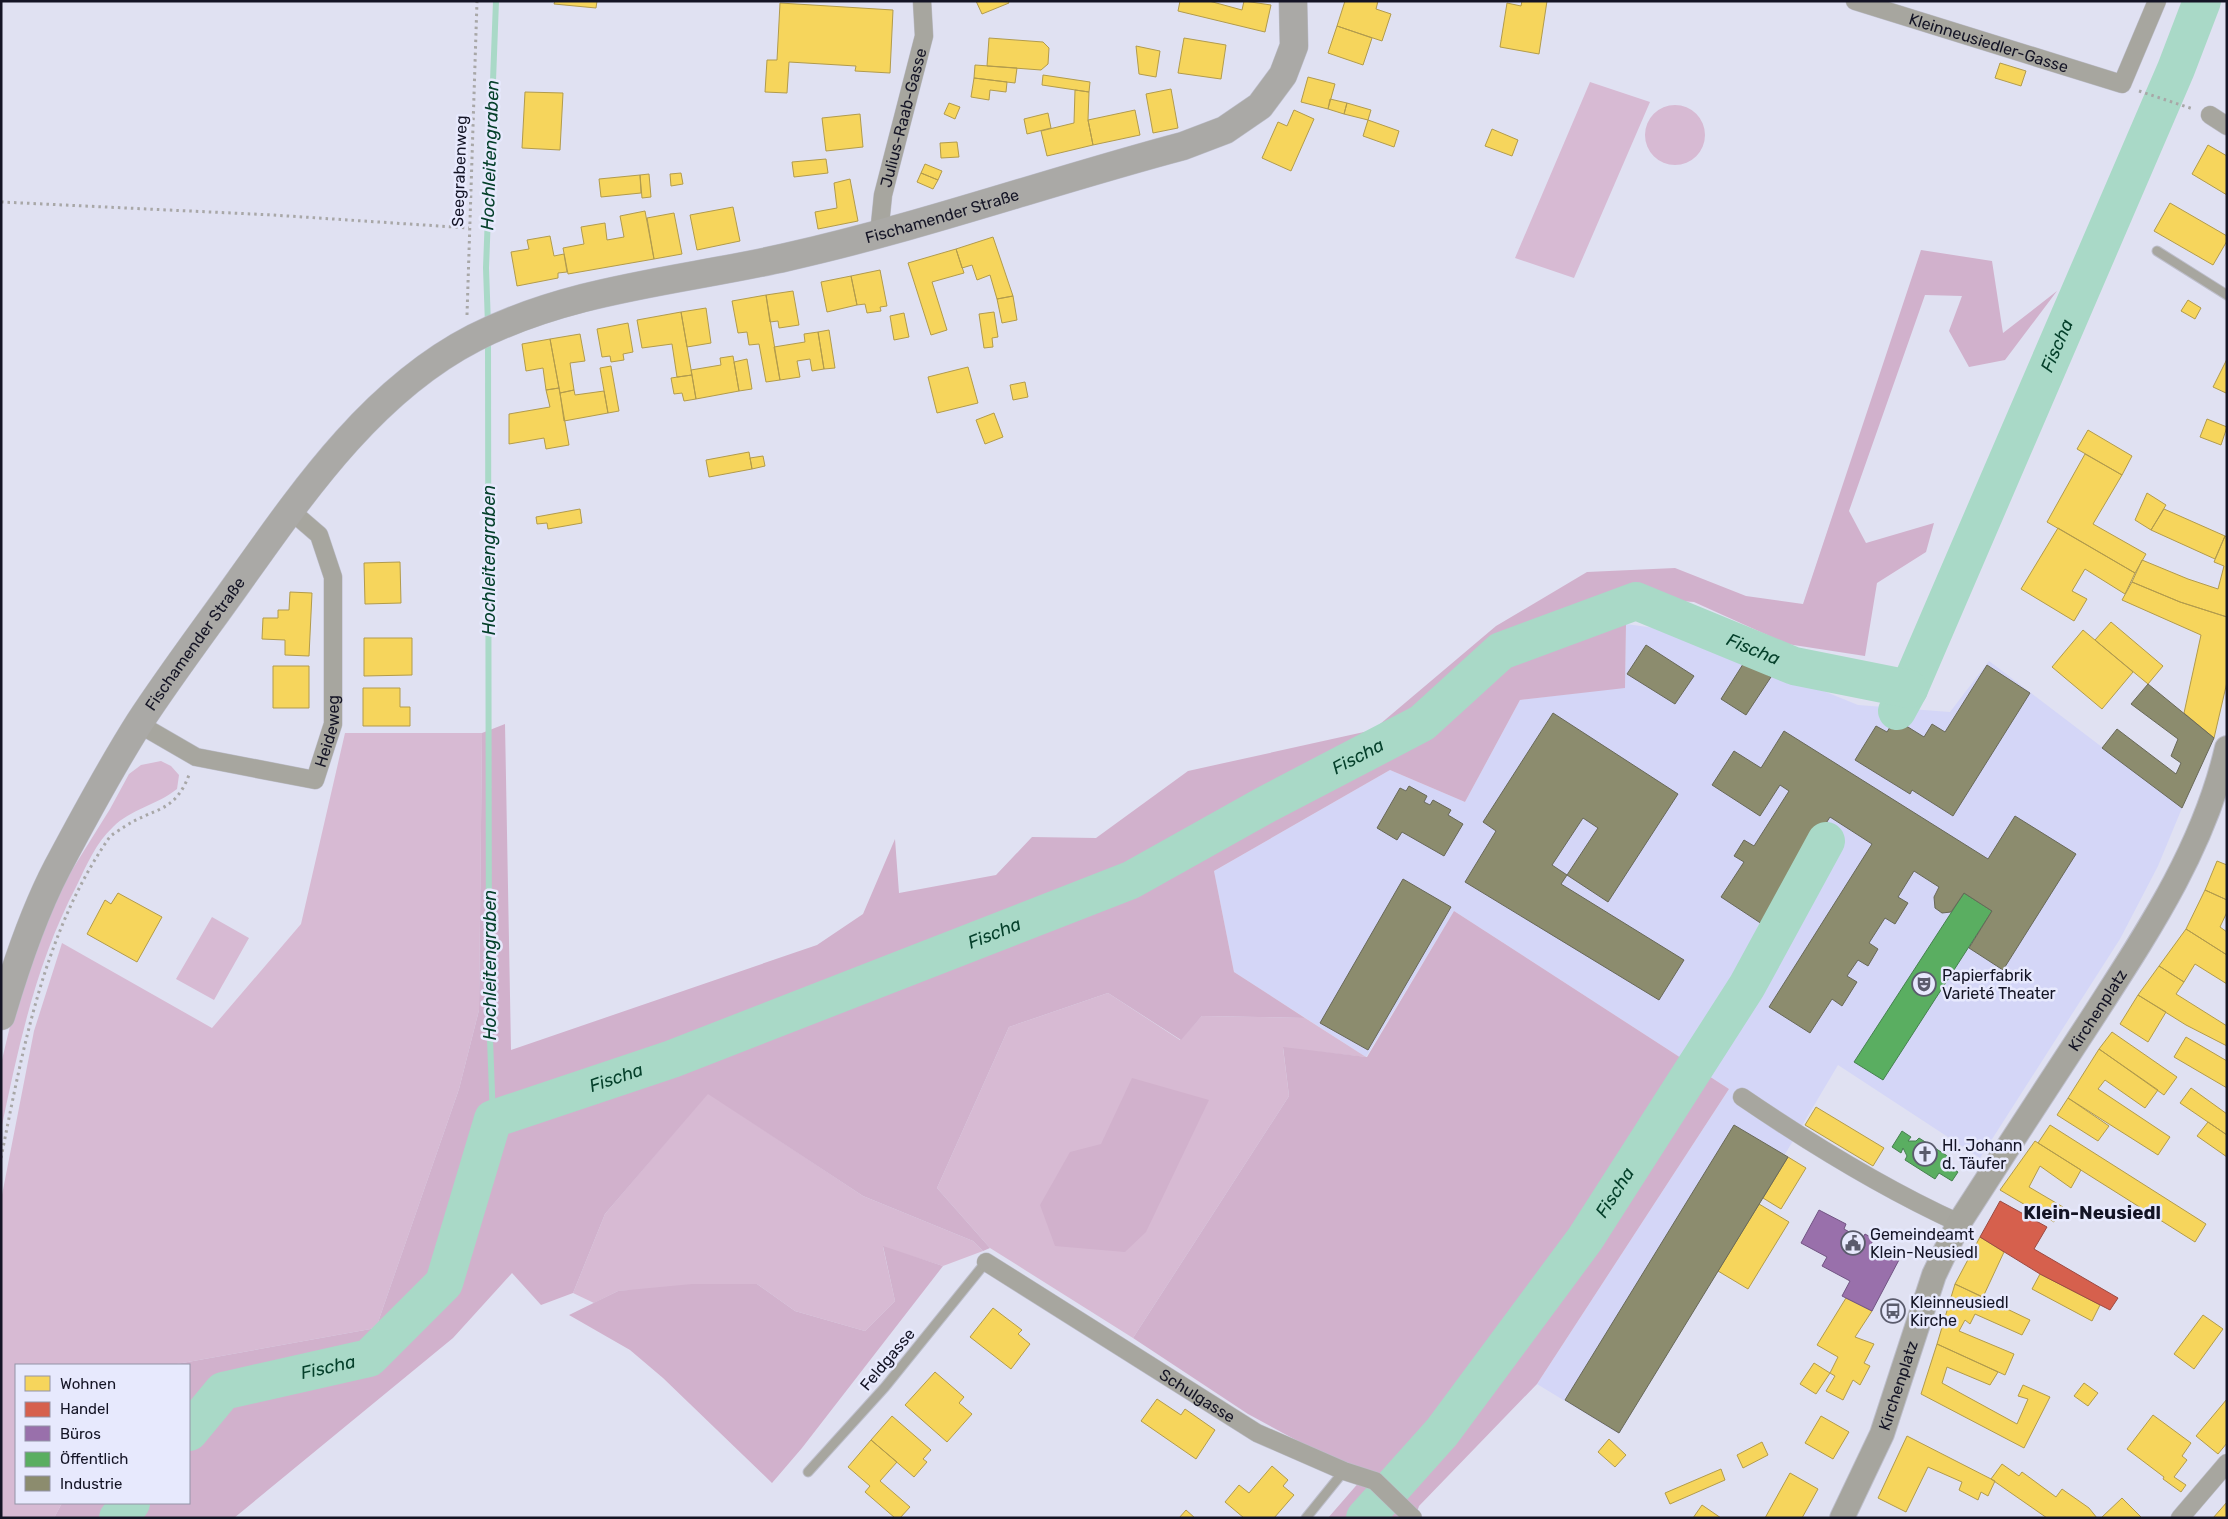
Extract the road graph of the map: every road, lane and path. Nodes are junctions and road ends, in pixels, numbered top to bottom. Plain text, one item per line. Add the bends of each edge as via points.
1 (477, 1) edge
2 (922, 1) edge
3 (1293, 1) edge
4 (1855, 1) edge
5 (2157, 1) edge
6 (2139, 91) dead end
7 (2186, 107) dead end
8 (2210, 115) dead end
9 (2227, 126) edge
10 (1, 202) edge
11 (469, 228) junction
12 (879, 234) junction
13 (2157, 251) dead end
14 (2227, 295) edge
15 (473, 339) junction
16 (290, 510) junction
17 (139, 724) junction
18 (2227, 748) edge
19 (196, 757) junction
20 (1, 1016) edge
21 (1742, 1097) dead end
22 (1, 1158) edge
23 (1959, 1223) junction
24 (986, 1262) joint
25 (2227, 1463) edge
26 (1344, 1471) junction
27 (808, 1472) dead end
28 (1411, 1516) edge
29 (1306, 1518) edge
30 (1842, 1518) edge
31 (2180, 1518) edge

1 - 11 path, Seegrabenweg
2 - 12 street, Julius-Raab-Gasse via 924,36 883,195
3 - 12 main road, Fischamender Straße via 1294,46 1283,75 1260,106 1225,130 1184,146
4 - 5 street, Kleinneusiedler-Gasse via 2122,84
6 - 7 path
8 - 9 street
10 - 11 path
11 - 15 path, Seegrabenweg
12 - 15 main road, Fischamender Straße via 787,257 588,296 539,310
13 - 14 lane
15 - 16 main road, Fischamender Straße via 436,361 383,404
16 - 17 main road, Fischamender Straße
16 - 19 street, Heideweg via 318,536 333,577 333,724 315,780
17 - 19 street, Heideweg
17 - 20 main road, Fischamender Straße via 56,870 19,956
18 - 23 main road, Kirchenplatz via 2218,786 2191,854 2156,920
19 - 22 path via 185,786 168,807 135,820 110,836 65,915 26,1034
21 - 23 street via 1815,1147
23 - 30 main road, Kirchenplatz via 1934,1275 1882,1434
24 - 26 street, Schulgasse via 1257,1433
24 - 27 lane, Feldgasse via 885,1387
25 - 31 street
26 - 28 street, Schulgasse via 1375,1481
26 - 29 lane

